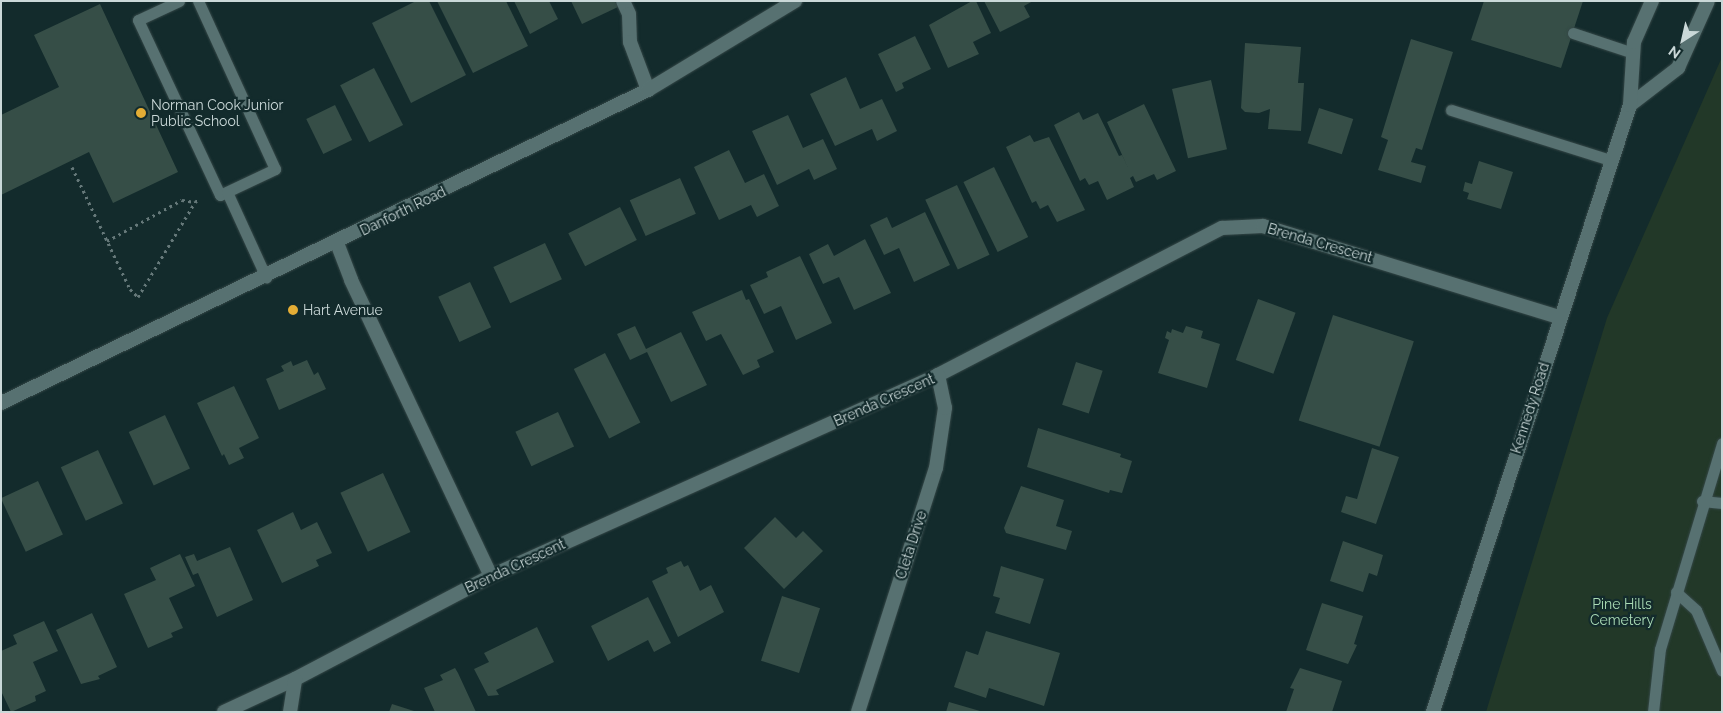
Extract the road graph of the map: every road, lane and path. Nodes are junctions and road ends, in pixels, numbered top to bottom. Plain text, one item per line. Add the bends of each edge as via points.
1 (179, 1) edge
2 (198, 1) edge
3 (623, 1) edge
4 (795, 1) edge
5 (1652, 1) edge
6 (1708, 1) edge
7 (1573, 33) dead end
8 (1633, 53) junction
9 (648, 90) junction
10 (1630, 105) junction
11 (1451, 110) dead end
12 (1611, 160) junction
13 (72, 167) dead end
14 (223, 191) junction
15 (195, 202) junction
16 (107, 241) junction
17 (337, 243) junction
18 (266, 277) junction
19 (1559, 317) junction
20 (938, 375) junction
21 (1, 403) edge
22 (1722, 443) edge
23 (1702, 500) junction
24 (1722, 503) edge
25 (491, 576) junction
26 (1676, 592) junction
27 (1722, 671) edge
28 (295, 679) junction
29 (224, 712) edge
30 (290, 712) edge
31 (858, 712) edge
32 (1433, 712) edge
33 (1653, 712) edge

1 - 14 lane via 138,20
2 - 14 lane via 275,170
3 - 9 street via 629,14 630,42
4 - 9 street, Danforth Road
5 - 8 street, Kennedy Road via 1634,42
6 - 10 street via 1678,68
7 - 8 lane
8 - 10 street, Kennedy Road
9 - 17 street, Danforth Road
10 - 12 street, Kennedy Road
11 - 12 lane
12 - 19 street, Kennedy Road
13 - 16 path
14 - 15 path
14 - 18 lane
15 - 16 path via 182,200
15 - 16 path via 138,297 130,289
17 - 18 street, Danforth Road
17 - 25 street via 351,280
18 - 21 street, Danforth Road
19 - 20 street, Brenda Crescent via 1298,235 1263,226 1222,228
19 - 32 street, Kennedy Road
20 - 25 street, Brenda Crescent
20 - 31 street, Cleta Drive via 945,408 936,468
22 - 23 lane
23 - 24 lane
23 - 26 lane
25 - 28 street, Brenda Crescent
26 - 27 lane via 1696,610
26 - 33 lane via 1660,649
28 - 29 street, Brenda Crescent
28 - 30 street

